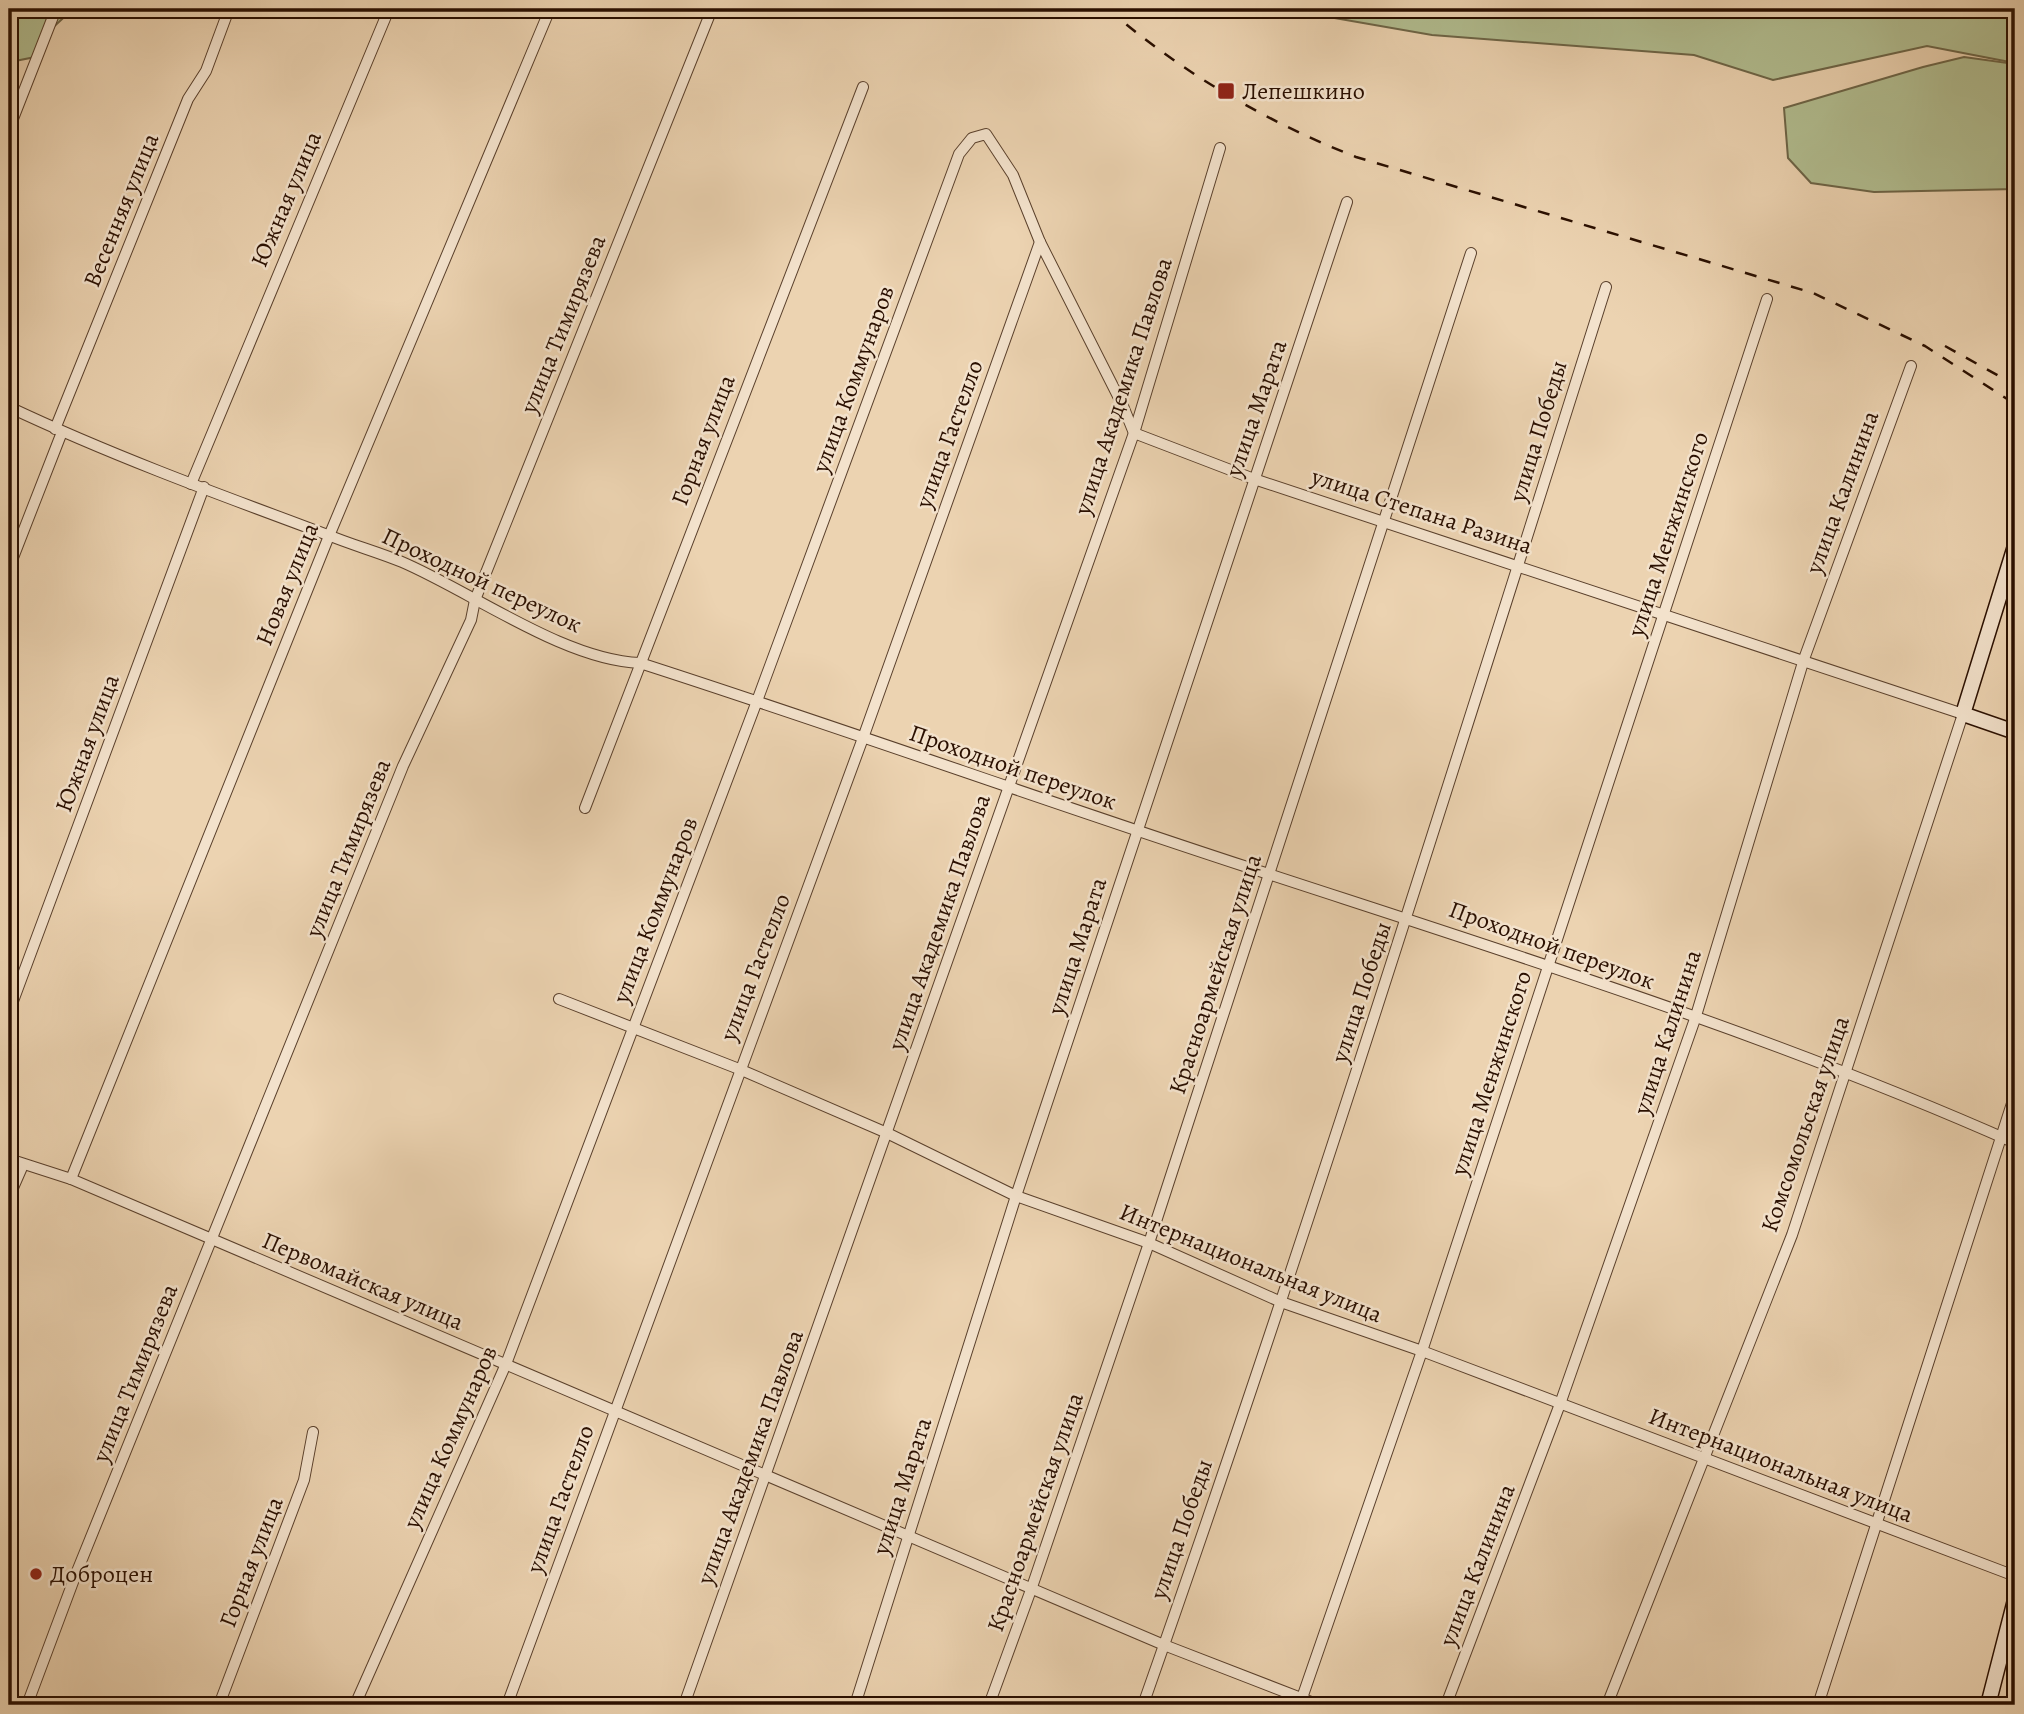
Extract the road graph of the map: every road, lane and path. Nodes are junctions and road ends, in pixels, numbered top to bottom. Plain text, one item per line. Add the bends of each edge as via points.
1 (56, 9) edge
2 (229, 9) edge
3 (389, 9) edge
4 (550, 9) edge
5 (712, 9) edge
6 (863, 87) dead end
7 (9, 129) edge
8 (1220, 148) dead end
9 (1347, 202) dead end
10 (1040, 242) junction
11 (1471, 253) dead end
12 (1606, 287) dead end
13 (1767, 299) dead end
14 (1911, 366) dead end
15 (9, 407) edge
16 (59, 430) junction
17 (1134, 433) junction
18 (1254, 479) junction
19 (191, 484) junction
20 (204, 487) junction
21 (1386, 523) junction
22 (329, 536) junction
23 (2015, 546) edge
24 (1517, 567) junction
25 (9, 568) edge
26 (475, 600) junction
27 (1665, 613) junction
28 (1804, 659) junction
29 (640, 663) junction
30 (757, 701) junction
31 (1962, 714) junction
32 (2015, 732) edge
33 (863, 738) junction
34 (1008, 788) junction
35 (585, 808) dead end
36 (1138, 831) junction
37 (1270, 874) junction
38 (1408, 917) junction
39 (1548, 966) junction
40 (559, 999) dead end
41 (9, 1012) edge
42 (1695, 1019) junction
43 (633, 1028) junction
44 (739, 1069) junction
45 (1848, 1072) junction
46 (2015, 1094) edge
47 (887, 1133) junction
48 (2001, 1136) junction
49 (2015, 1143) edge
50 (9, 1159) edge
51 (23, 1165) junction
52 (71, 1179) junction
53 (1016, 1196) junction
54 (9, 1197) edge
55 (212, 1241) junction
56 (1149, 1243) junction
57 (1281, 1302) junction
58 (1422, 1351) junction
59 (506, 1364) junction
60 (1560, 1404) junction
61 (615, 1411) junction
62 (313, 1432) dead end
63 (1703, 1457) junction
64 (766, 1475) junction
65 (1878, 1525) junction
66 (909, 1535) junction
67 (2015, 1576) edge
68 (1032, 1587) junction
69 (2015, 1600) edge
70 (1164, 1645) junction
71 (1302, 1698) junction
72 (27, 1705) edge
73 (219, 1705) edge
74 (355, 1705) edge
75 (507, 1705) edge
76 (684, 1705) edge
77 (855, 1705) edge
78 (989, 1705) edge
79 (1143, 1705) edge
80 (1319, 1705) edge
81 (1446, 1705) edge
82 (1607, 1705) edge
83 (1818, 1705) edge
84 (1988, 1705) edge

1 - 7 street
2 - 16 street, Весенняя улица via 206,71 180,119
3 - 19 street, Южная улица
4 - 22 street, Новая улица
5 - 26 street, улица Тимирязева
6 - 29 street, Горная улица
8 - 17 street, улица Академика Павлова
9 - 18 street, улица Марата
10 - 17 street
10 - 30 street, улица Коммунаров via 1013,175 986,134 972,138 959,154
10 - 33 street, улица Гастелло
11 - 21 street, Красноармейская улица
12 - 24 street, улица Победы
13 - 27 street, улица Менжинского
14 - 28 street, улица Калинина
15 - 16 street, Проходной переулок
16 - 19 street, Проходной переулок
16 - 25 street, Весенняя улица
17 - 18 street, улица Степана Разина
17 - 34 street, улица Академика Павлова
18 - 21 street, улица Степана Разина
18 - 36 street, улица Марата
19 - 20 street, Проходной переулок
20 - 22 street, Проходной переулок
20 - 41 street, Южная улица
21 - 24 street, улица Степана Разина
21 - 37 street, Красноармейская улица
22 - 26 street, Проходной переулок via 403,563
22 - 52 street, Новая улица
23 - 31 main road, Комсомольская улица
24 - 27 street, улица Степана Разина
24 - 38 street, улица Победы
26 - 29 street, Проходной переулок via 554,638 618,662
26 - 55 street, улица Тимирязева via 471,620 403,766
27 - 28 street, улица Степана Разина
27 - 39 street, улица Менжинского
28 - 31 street, улица Степана Разина
28 - 42 street, улица Калинина
29 - 30 street, Проходной переулок
29 - 35 street, Горная улица
30 - 33 street, Проходной переулок
30 - 43 street, улица Коммунаров
31 - 32 main road, улица Степана Разина
31 - 45 street, Комсомольская улица
33 - 34 street, Проходной переулок
33 - 44 street, улица Гастелло
34 - 36 street, Проходной переулок
34 - 47 street, улица Академика Павлова
36 - 37 street, Проходной переулок
36 - 53 street, улица Марата
37 - 38 street, Проходной переулок
37 - 56 street, Красноармейская улица
38 - 39 street, Проходной переулок
38 - 57 street, улица Победы
39 - 42 street, Проходной переулок
39 - 58 street, улица Менжинского
40 - 43 street, Интернациональная улица
42 - 45 street, Проходной переулок
42 - 60 street, улица Калинина
43 - 44 street, Интернациональная улица
43 - 59 street, улица Коммунаров
44 - 47 street, Интернациональная улица
44 - 61 street, улица Гастелло
45 - 48 street, Проходной переулок
45 - 63 street, Комсомольская улица via 1792,1235
46 - 48 street
47 - 53 street, Интернациональная улица
47 - 64 street, улица Академика Павлова
48 - 49 street, Проходной переулок
48 - 65 street
50 - 51 street, Первомайская улица
51 - 52 street, Первомайская улица
51 - 54 street
52 - 55 street, Первомайская улица
53 - 56 street, Интернациональная улица
53 - 66 street, улица Марата
55 - 59 street, Первомайская улица
55 - 72 street, улица Тимирязева
56 - 57 street, Интернациональная улица
56 - 68 street, Красноармейская улица
57 - 58 street, Интернациональная улица
57 - 70 street, улица Победы
58 - 60 street, Интернациональная улица
58 - 71 street, улица Менжинского
59 - 61 street, Первомайская улица
59 - 74 street, улица Коммунаров
60 - 63 street, Интернациональная улица
60 - 81 street, улица Калинина
61 - 64 street, Первомайская улица
61 - 75 street, улица Гастелло
62 - 73 street, Горная улица via 304,1480
63 - 65 street, Интернациональная улица
63 - 82 street, Комсомольская улица
64 - 66 street, Первомайская улица
64 - 76 street, улица Академика Павлова
65 - 67 street, Интернациональная улица
65 - 83 street
66 - 68 street, Первомайская улица
66 - 77 street, улица Марата
68 - 70 street, Первомайская улица
68 - 78 street, Красноармейская улица
69 - 84 main road
70 - 71 street, Первомайская улица
70 - 79 street, улица Победы
71 - 80 street, Первомайская улица

